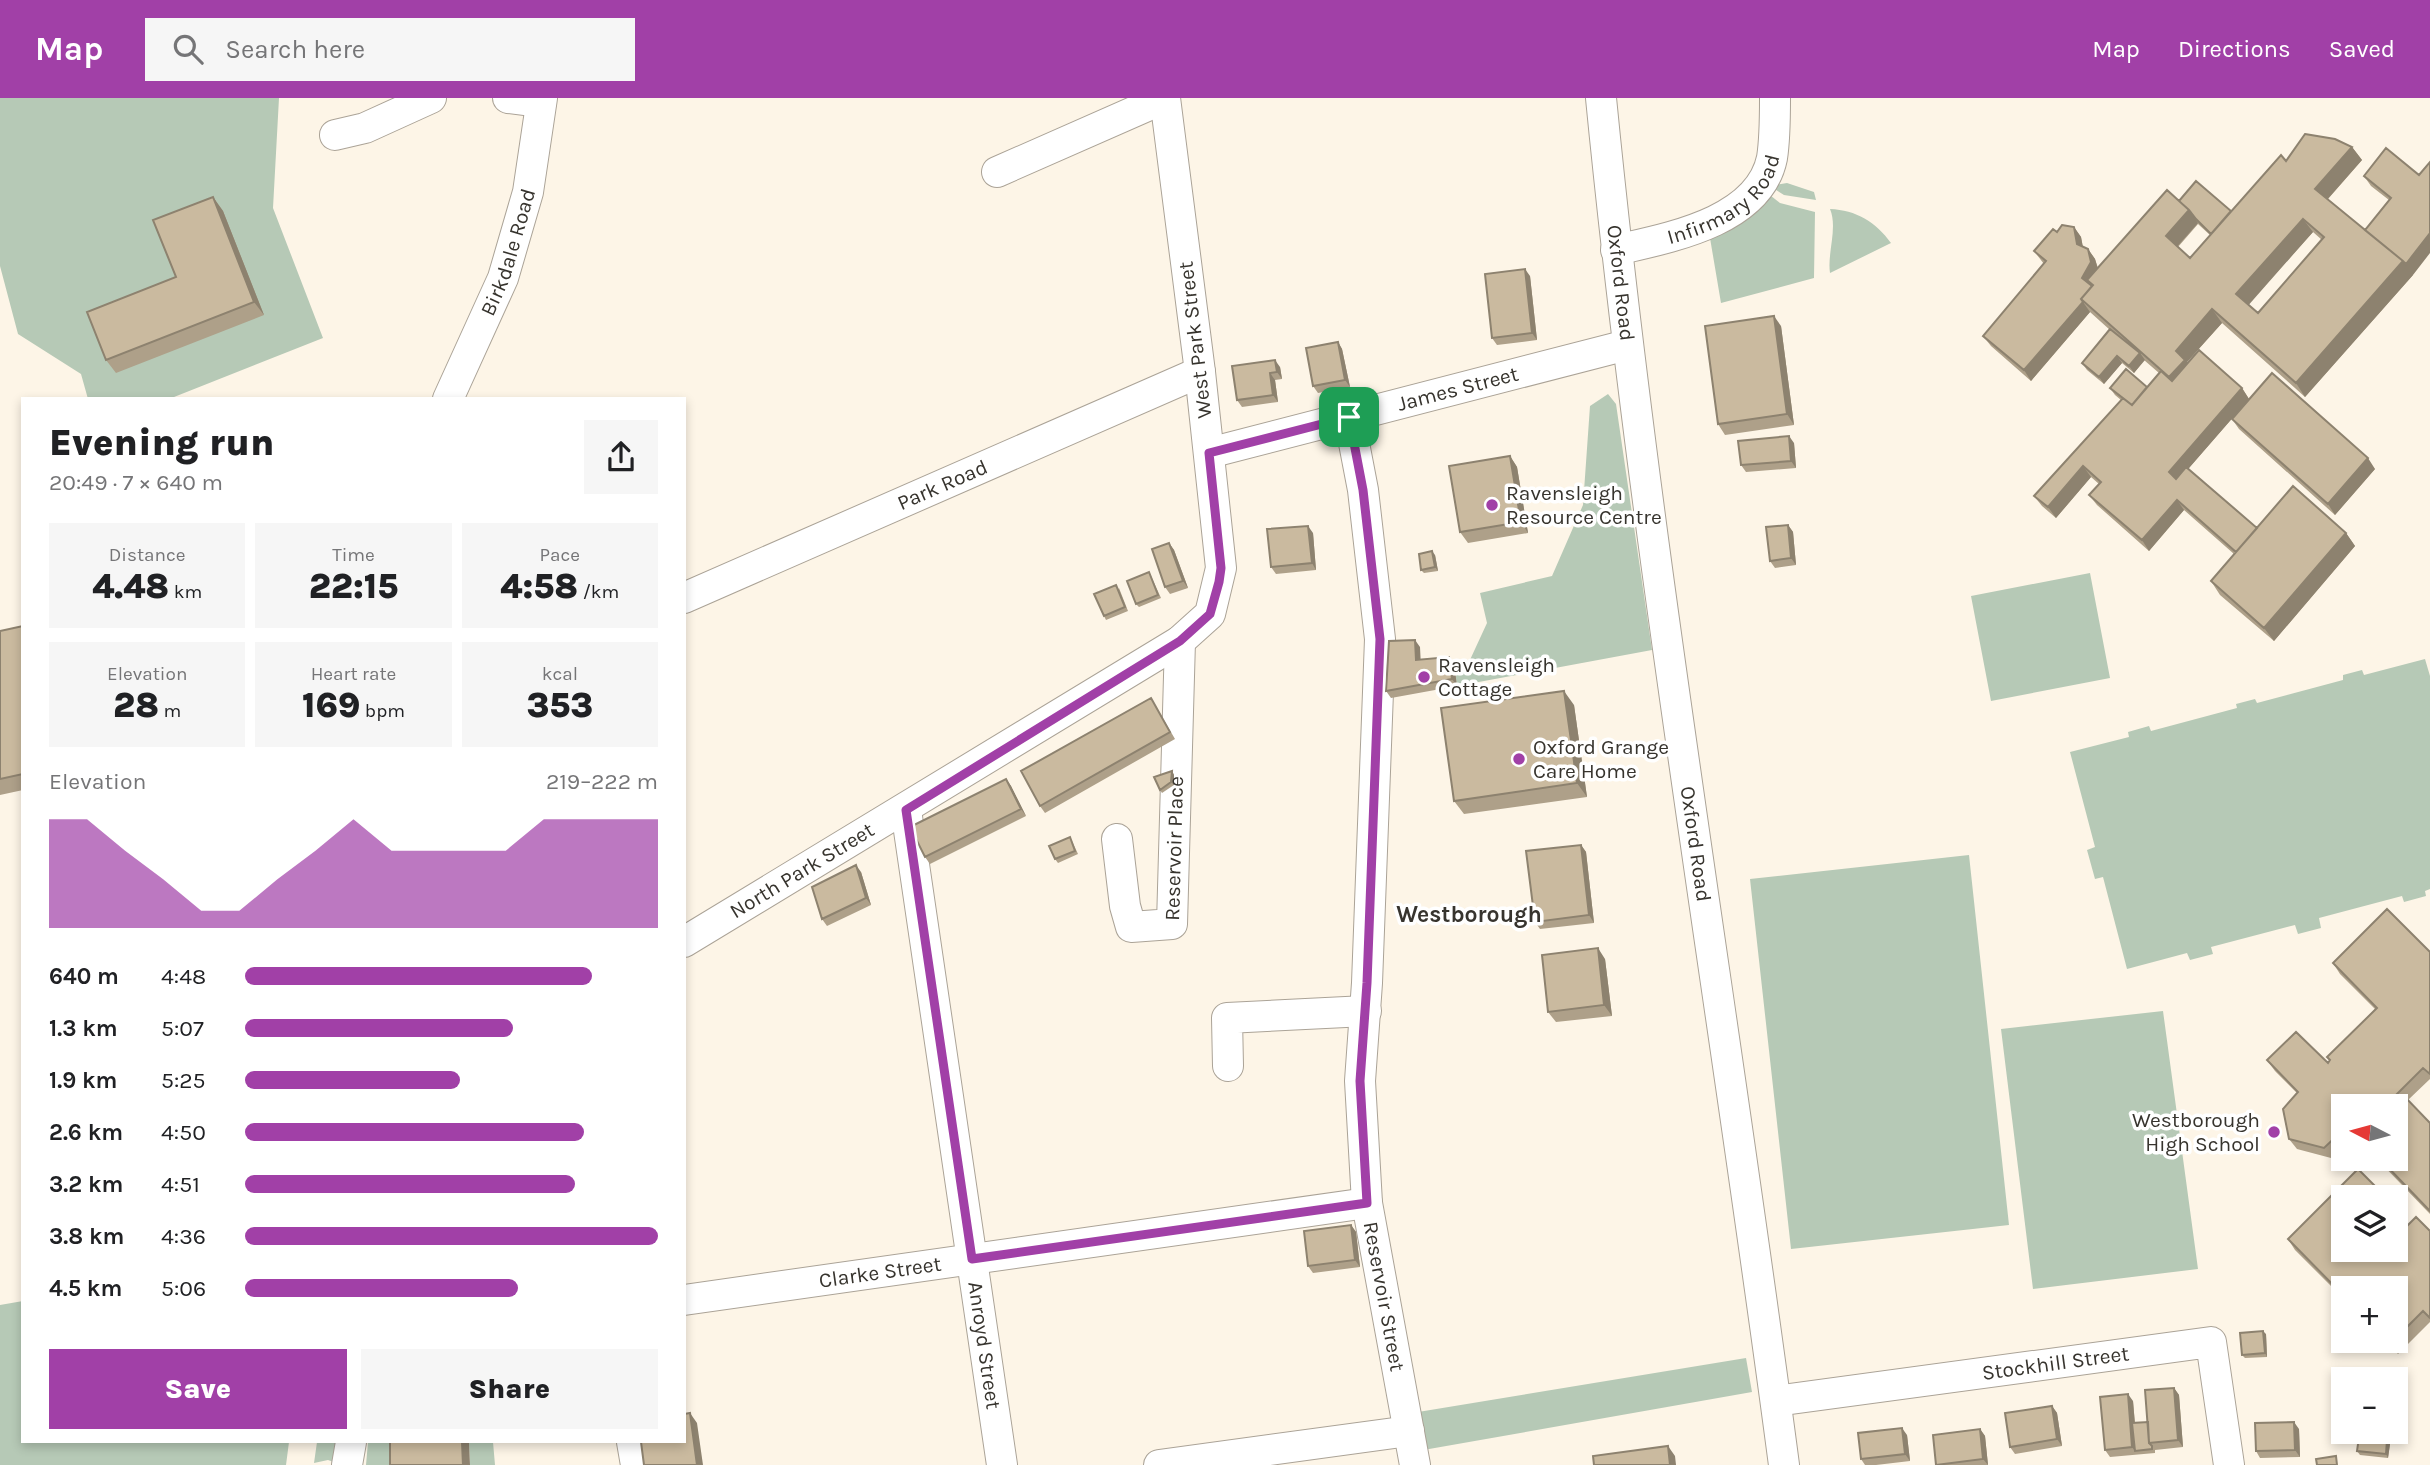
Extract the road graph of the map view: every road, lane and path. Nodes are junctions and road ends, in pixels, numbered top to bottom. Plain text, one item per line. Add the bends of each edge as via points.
1 (431, 98) edge
2 (508, 98) edge
3 (1165, 98) edge
4 (1601, 98) edge
5 (1775, 98) edge
6 (542, 100) edge
7 (335, 135) dead end
8 (997, 173) dead end
9 (1616, 250) junction
10 (1627, 345) junction
11 (1200, 372) junction
12 (449, 397) edge
13 (1349, 417) junction
14 (1209, 453) junction
15 (1219, 582) joint
16 (686, 597) edge
17 (1180, 641) junction
18 (906, 810) junction
19 (1116, 839) dead end
20 (686, 941) edge
21 (1366, 1011) junction
22 (1228, 1066) dead end
23 (1367, 1203) junction
24 (972, 1259) junction
25 (686, 1300) edge
26 (1776, 1401) junction
27 (1409, 1431) junction
28 (351, 1443) edge
29 (632, 1443) edge
30 (347, 1465) edge
31 (636, 1465) edge
32 (1002, 1465) edge
33 (1159, 1465) edge
34 (1164, 1465) edge
35 (1415, 1465) edge
36 (1784, 1465) edge
37 (2229, 1465) edge

1 - 7 street via 408,111
2 - 6 street
3 - 8 street
3 - 11 street, West Park Street
4 - 9 street, Oxford Road
5 - 9 street, Infirmary Road via 1772,159 1751,193 1709,226
6 - 12 street, Birkdale Road via 528,192 503,278
9 - 10 street, Oxford Road
10 - 13 street, James Street
10 - 26 street, Oxford Road
11 - 14 street, West Park Street
11 - 16 street, Park Road
13 - 14 street, James Street
13 - 21 street, Reservoir Street via 1363,490 1380,639
14 - 15 street, West Park Street
15 - 17 street, North Park Street via 1210,614
17 - 18 street, North Park Street
17 - 19 street, Reservoir Place via 1172,924 1131,927
18 - 20 street, North Park Street
18 - 24 street, Anroyd Street
21 - 22 street via 1227,1018
21 - 23 street, Reservoir Street via 1360,1081
23 - 24 street, Clarke Street
23 - 27 street, Reservoir Street
24 - 25 street, Clarke Street
24 - 32 street, Anroyd Street
26 - 36 street, Oxford Road
26 - 37 street, Stockhill Street via 2211,1342
27 - 34 street
27 - 35 street, Reservoir Street
28 - 30 street
29 - 31 street
33 - 34 street

